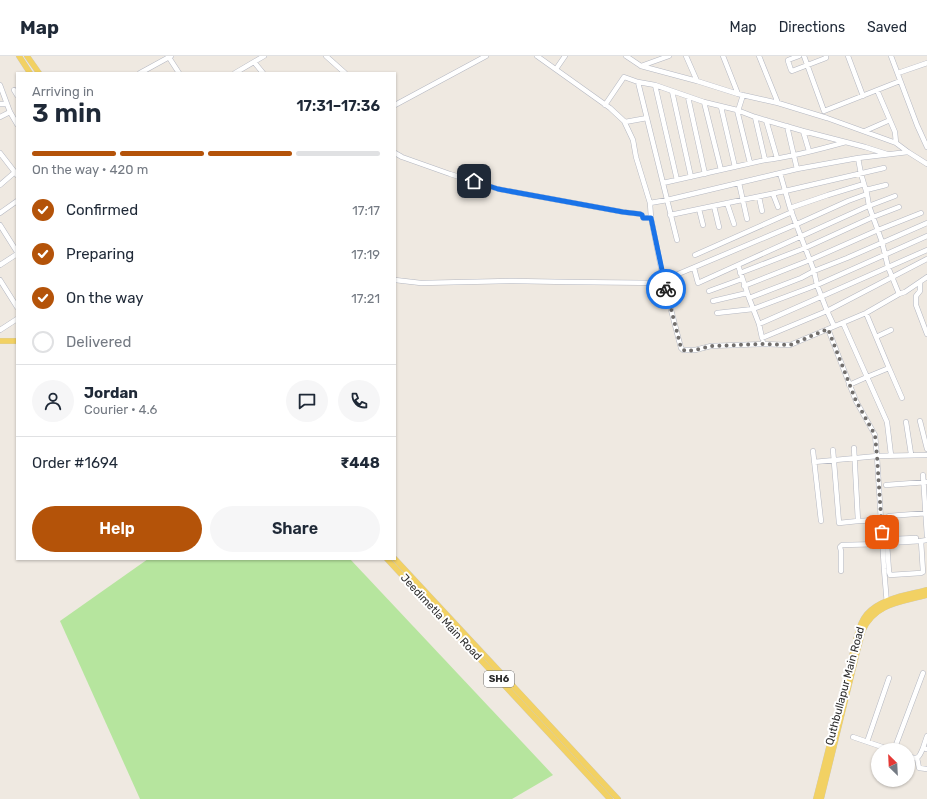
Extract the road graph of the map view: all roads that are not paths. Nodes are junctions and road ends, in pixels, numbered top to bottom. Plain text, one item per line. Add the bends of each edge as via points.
1 (19, 56) edge
2 (27, 56) edge
3 (169, 56) edge
4 (264, 56) edge
5 (326, 56) edge
6 (486, 56) edge
7 (537, 56) edge
8 (565, 56) edge
9 (626, 56) edge
10 (669, 56) edge
11 (686, 56) edge
12 (799, 56) edge
13 (804, 56) edge
14 (826, 56) edge
15 (848, 56) edge
16 (891, 56) edge
17 (725, 57) edge
18 (761, 57) edge
19 (254, 62) junction
20 (927, 62) edge
21 (807, 65) junction
22 (641, 66) junction
23 (556, 69) junction
24 (29, 72) edge
25 (38, 72) edge
26 (142, 72) edge
27 (178, 72) edge
28 (237, 72) edge
29 (262, 72) edge
30 (343, 72) edge
31 (898, 73) junction
32 (697, 81) junction
33 (900, 81) junction
34 (638, 82) junction
35 (0, 85) edge
36 (655, 85) junction
37 (14, 90) dead end
38 (878, 90) junction
39 (672, 91) junction
40 (16, 94) edge
41 (740, 95) junction
42 (863, 96) junction
43 (688, 97) junction
44 (704, 102) junction
45 (778, 103) junction
46 (0, 104) edge
47 (7, 104) junction
48 (396, 104) edge
49 (605, 104) junction
50 (721, 107) junction
51 (738, 111) junction
52 (824, 111) junction
53 (10, 112) junction
54 (0, 117) edge
55 (755, 117) junction
56 (647, 118) junction
57 (827, 118) junction
58 (766, 120) junction
59 (890, 120) junction
60 (16, 122) edge
61 (625, 122) junction
62 (787, 126) junction
63 (804, 131) junction
64 (865, 131) junction
65 (847, 142) junction
66 (896, 143) junction
67 (927, 147) edge
68 (809, 151) junction
69 (908, 152) junction
70 (0, 153) edge
71 (396, 154) edge
72 (793, 155) junction
73 (889, 155) junction
74 (777, 158) junction
75 (858, 158) junction
76 (2, 159) edge
77 (766, 160) junction
78 (750, 163) junction
79 (927, 164) edge
80 (736, 167) junction
81 (884, 168) dead end
82 (797, 169) junction
83 (721, 170) junction
84 (16, 173) edge
85 (780, 173) junction
86 (705, 174) junction
87 (861, 174) junction
88 (691, 177) junction
89 (677, 180) junction
90 (663, 183) junction
91 (739, 183) junction
92 (864, 184) junction
93 (0, 185) edge
94 (886, 185) dead end
95 (785, 191) junction
96 (867, 192) junction
97 (773, 194) junction
98 (895, 196) dead end
99 (759, 197) junction
100 (667, 200) junction
101 (743, 200) junction
102 (16, 202) edge
103 (650, 203) junction
104 (727, 203) junction
105 (714, 206) junction
106 (869, 206) junction
107 (778, 207) dead end
108 (899, 207) dead end
109 (699, 209) junction
110 (762, 210) dead end
111 (791, 210) junction
112 (0, 213) edge
113 (921, 213) dead end
114 (670, 215) junction
115 (873, 217) junction
116 (651, 218) junction
117 (747, 220) dead end
118 (927, 223) edge
119 (734, 224) dead end
120 (796, 224) junction
121 (0, 225) edge
122 (703, 225) dead end
123 (719, 227) dead end
124 (878, 230) junction
125 (801, 236) junction
126 (927, 236) edge
127 (677, 240) dead end
128 (882, 242) junction
129 (805, 248) junction
130 (927, 250) edge
131 (16, 251) edge
132 (16, 254) edge
133 (695, 254) dead end
134 (886, 255) junction
135 (927, 259) edge
136 (810, 260) junction
137 (0, 265) edge
138 (738, 265) junction
139 (888, 267) junction
140 (694, 268) junction
141 (814, 271) junction
142 (740, 273) junction
143 (927, 274) edge
144 (927, 277) edge
145 (892, 278) junction
146 (742, 279) junction
147 (0, 280) edge
148 (396, 280) edge
149 (920, 282) junction
150 (664, 283) junction
151 (817, 285) junction
152 (744, 286) junction
153 (709, 291) dead end
154 (747, 293) junction
155 (900, 294) junction
156 (822, 297) junction
157 (749, 298) junction
158 (713, 301) dead end
159 (16, 306) edge
160 (753, 309) junction
161 (827, 311) junction
162 (717, 313) dead end
163 (866, 313) junction
164 (16, 320) edge
165 (843, 323) junction
166 (759, 324) junction
167 (834, 326) junction
168 (828, 329) junction
169 (0, 330) edge
170 (892, 330) dead end
171 (927, 334) edge
172 (876, 337) junction
173 (0, 338) edge
174 (16, 338) edge
175 (0, 341) edge
176 (16, 341) edge
177 (763, 341) junction
178 (889, 368) junction
179 (867, 377) junction
180 (849, 385) junction
181 (902, 398) dead end
182 (920, 421) dead end
183 (906, 422) dead end
184 (854, 448) dead end
185 (927, 449) edge
186 (834, 450) dead end
187 (814, 451) dead end
188 (911, 454) junction
189 (891, 455) junction
190 (927, 455) edge
191 (877, 456) junction
192 (855, 458) junction
193 (835, 460) junction
194 (814, 462) junction
195 (923, 474) dead end
196 (925, 482) edge
197 (886, 485) dead end
198 (926, 513) edge
199 (889, 516) dead end
200 (881, 520) junction
201 (821, 521) dead end
202 (858, 521) junction
203 (927, 538) edge
204 (892, 539) dead end
205 (921, 541) junction
206 (882, 544) junction
207 (388, 560) edge
208 (396, 560) edge
209 (841, 571) dead end
210 (927, 590) edge
211 (927, 595) edge
212 (887, 603) junction
213 (923, 673) dead end
214 (889, 678) dead end
215 (927, 736) edge
216 (853, 737) dead end
217 (868, 742) junction
218 (871, 743) edge
219 (895, 743) edge
220 (925, 749) edge
221 (917, 758) joint
222 (927, 769) edge
223 (610, 799) edge
224 (618, 799) edge
225 (816, 799) edge
226 (821, 799) edge

1 - 24 main road
2 - 25 main road
3 - 26 street
3 - 27 street
4 - 19 street
5 - 30 street
6 - 48 street
7 - 23 street
8 - 23 street
9 - 22 street
10 - 22 street
11 - 32 street
12 - 21 street via 788,60 791,70
13 - 21 street
14 - 21 street
15 - 42 street
16 - 31 street
17 - 41 street
18 - 45 street
19 - 28 street
19 - 29 street
20 - 31 street
21 - 52 street
22 - 32 street
23 - 49 street
31 - 33 street
32 - 41 street
33 - 38 street
33 - 67 street
34 - 36 street
34 - 49 street via 624,77
34 - 56 street
35 - 47 street
36 - 39 street
36 - 89 street
37 - 40 street
38 - 42 street
38 - 59 street
39 - 43 street
39 - 88 street
41 - 45 street
41 - 51 street
42 - 52 street
43 - 44 street
43 - 86 street
44 - 50 street
44 - 83 street
45 - 57 street
46 - 47 street
47 - 53 street
49 - 61 street
50 - 51 street
50 - 80 street
51 - 55 street
51 - 78 street
52 - 57 street
53 - 54 street
53 - 60 street
55 - 58 street
55 - 77 street
56 - 61 street
56 - 90 street
57 - 64 street
58 - 62 street
58 - 74 street
59 - 64 street
59 - 66 street
61 - 103 street via 633,140
62 - 63 street
62 - 72 street
63 - 65 street
63 - 68 street
64 - 66 street
65 - 68 street
65 - 73 street
66 - 69 street
68 - 72 street
69 - 73 street
69 - 79 street
70 - 76 street
71 - 116 street via 498,189
72 - 74 street
72 - 82 street
73 - 75 street
74 - 77 street
75 - 82 street
75 - 87 street
76 - 84 street
77 - 78 street
78 - 80 street
80 - 83 street
81 - 87 street
82 - 85 street
83 - 86 street
84 - 93 street
85 - 91 street
85 - 95 street
86 - 88 street
87 - 92 street
87 - 95 street
88 - 89 street
89 - 90 street
90 - 100 street
91 - 100 street
91 - 101 street
92 - 96 street
92 - 111 street
94 - 96 street
95 - 97 street
95 - 111 street
96 - 106 street
96 - 120 street
97 - 99 street
97 - 107 street
98 - 106 street
99 - 101 street
99 - 110 street
100 - 103 street
100 - 114 street
101 - 104 street
101 - 117 street
102 - 112 street
103 - 116 street
104 - 105 street
104 - 119 street
105 - 109 street
105 - 123 street
106 - 115 street
106 - 125 street
108 - 115 street
109 - 114 street
109 - 122 street
111 - 120 street
111 - 133 street
113 - 124 street
114 - 127 street
115 - 124 street
115 - 129 street
116 - 150 street
118 - 128 street
120 - 125 street
120 - 140 street
121 - 131 street
124 - 128 street
124 - 136 street
125 - 129 street
125 - 138 street
126 - 134 street
128 - 134 street
128 - 141 street
129 - 136 street
129 - 142 street
130 - 139 street
132 - 137 street
134 - 139 street
134 - 151 street
135 - 145 street
136 - 141 street
136 - 152 street
138 - 140 street via 698,283
138 - 142 street
139 - 145 street
139 - 156 street
140 - 150 street via 671,277
141 - 151 street
141 - 157 street
142 - 146 street
143 - 155 street
144 - 149 street
145 - 155 street
145 - 161 street
146 - 152 street
146 - 153 street
147 - 159 street
148 - 150 street via 421,283
149 - 155 street
149 - 171 street via 916,305
150 - 177 street via 683,350
151 - 156 street
151 - 160 street
152 - 154 street
154 - 157 street
154 - 158 street
155 - 163 street
156 - 161 street
156 - 166 street
157 - 160 street
160 - 162 street
160 - 166 street
161 - 167 street
161 - 177 street
163 - 165 street
163 - 172 street
164 - 169 street
165 - 167 street
165 - 179 street
166 - 177 street
167 - 168 street
168 - 177 street via 790,345
168 - 180 street
170 - 172 street
172 - 178 street
173 - 174 main road
175 - 176 main road
178 - 179 street
178 - 181 street
179 - 180 street
179 - 189 street via 887,422
180 - 191 street via 875,435
182 - 185 street
183 - 188 street
184 - 192 street
186 - 193 street
187 - 194 street
188 - 189 street
188 - 190 street
189 - 191 street
191 - 192 street
191 - 200 street
192 - 193 street
192 - 202 street
193 - 194 street
193 - 202 street via 839,523
194 - 201 street
195 - 196 street
196 - 197 street
196 - 198 street
198 - 199 street
198 - 203 street
200 - 202 street
200 - 206 street
203 - 204 street
203 - 205 street
205 - 205 street via 887,544 890,574 923,572
206 - 209 street via 842,545
206 - 212 street
207 - 223 main road, Jeedimetla Main Road / SH6
208 - 224 main road, Jeedimetla Main Road / SH6
210 - 212 main road, Quthbullapur Main Road
211 - 212 main road, Quthbullapur Main Road
212 - 225 main road, Quthbullapur Main Road via 874,607 867,614 856,636
212 - 226 main road, Quthbullapur Main Road via 872,616 863,631
213 - 219 street
214 - 217 street
215 - 220 street
216 - 217 street
217 - 218 street
220 - 221 street
221 - 222 street via 920,768

